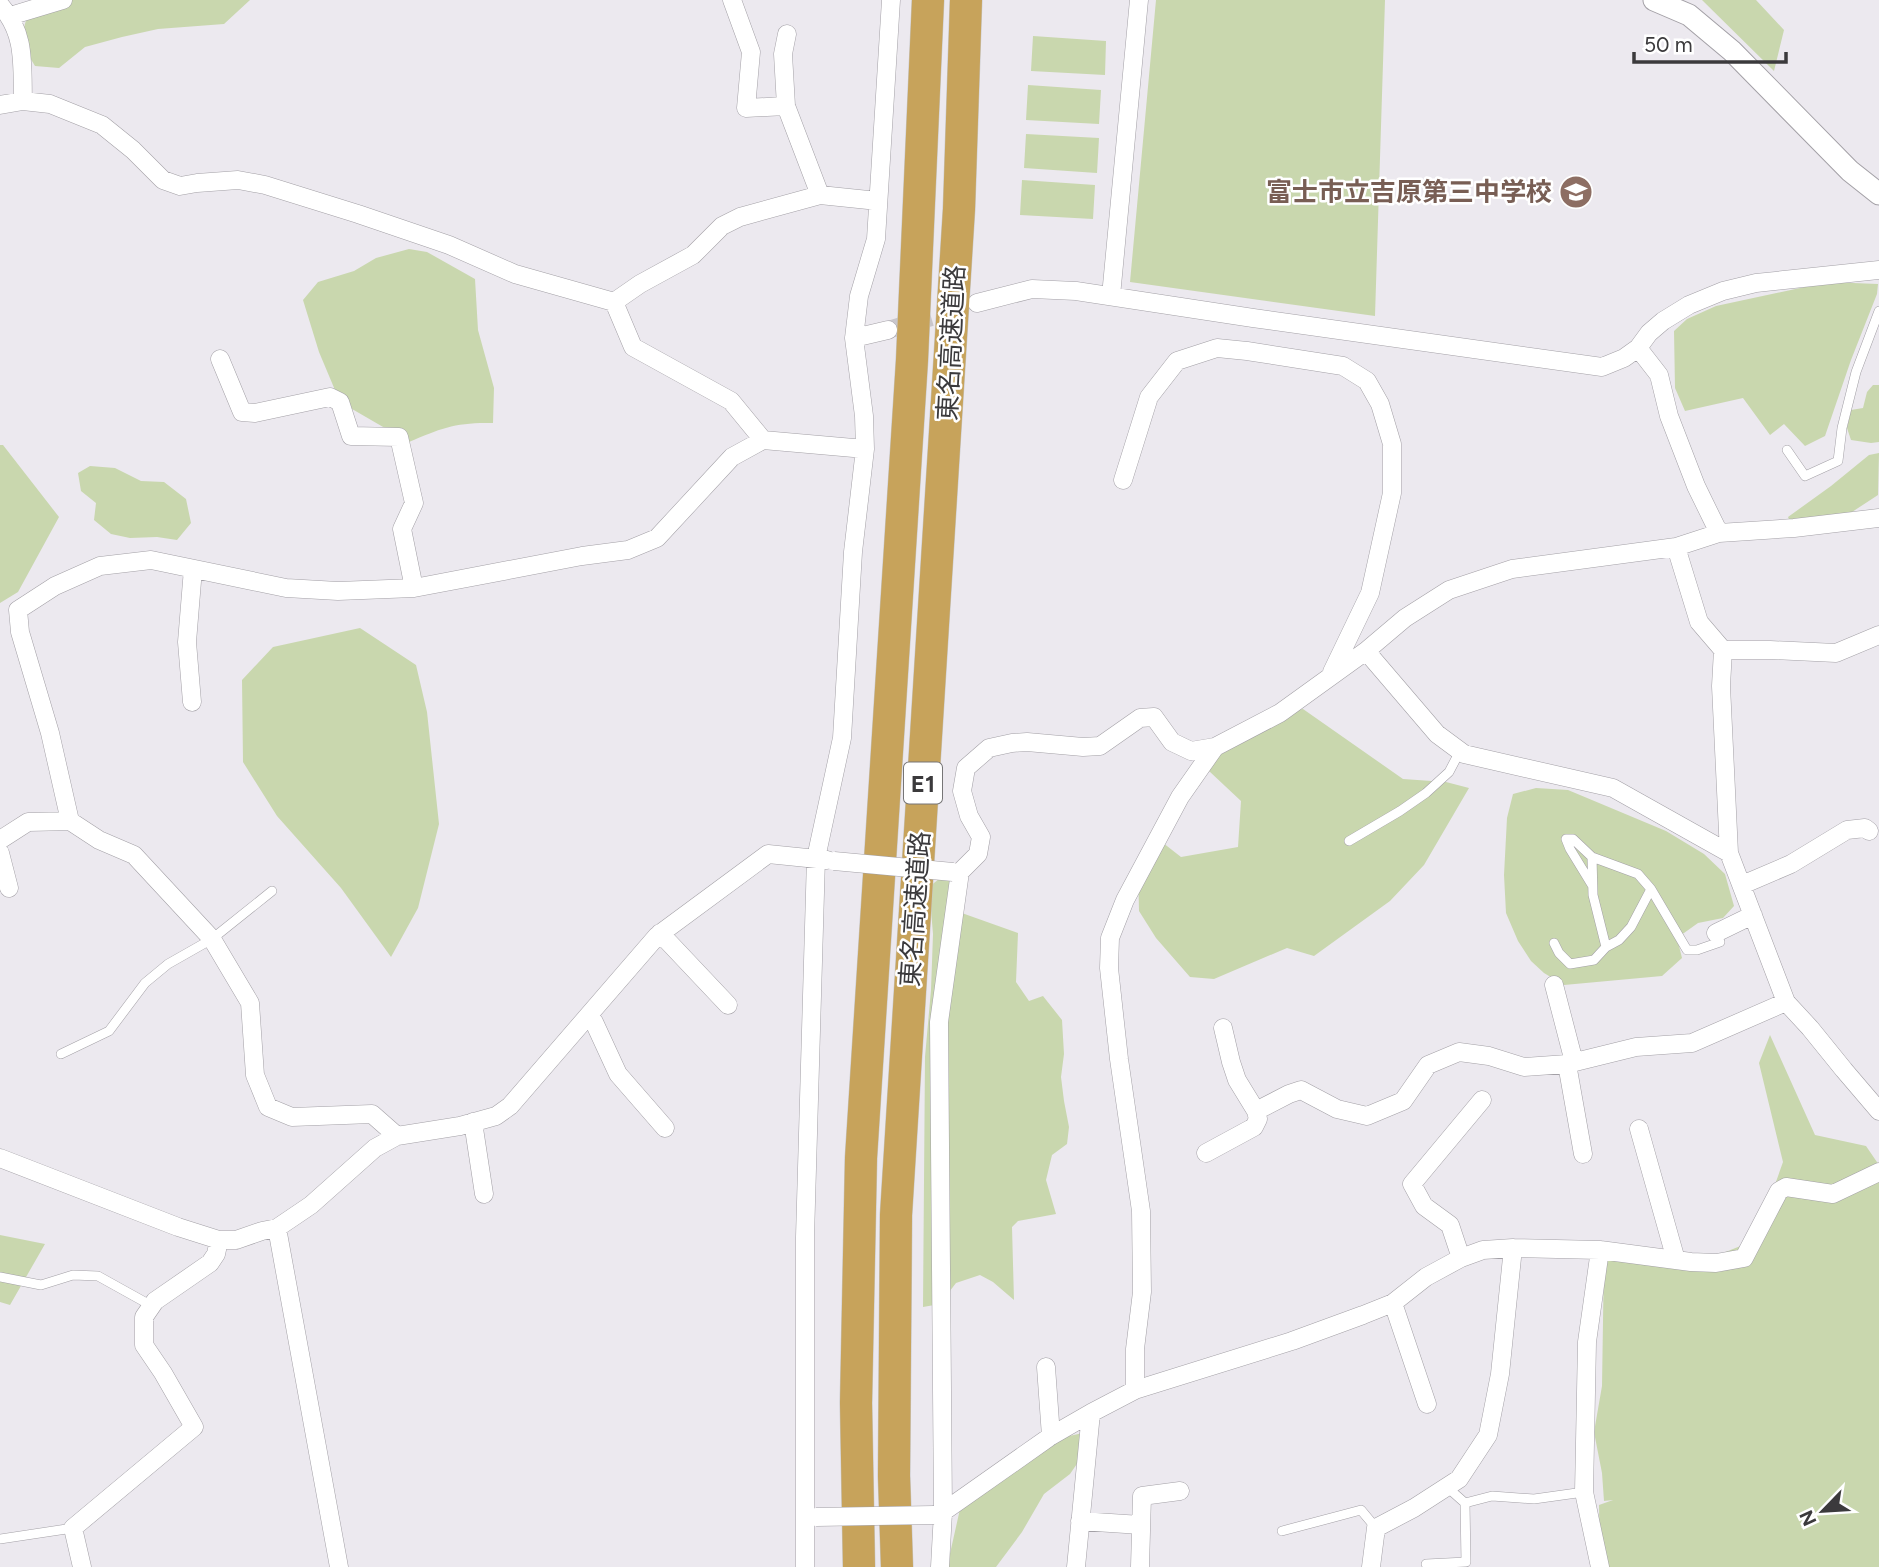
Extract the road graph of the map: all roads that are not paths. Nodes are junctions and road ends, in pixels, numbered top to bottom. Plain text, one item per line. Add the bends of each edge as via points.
1 (63, 0) edge
2 (732, 0) edge
3 (891, 0) edge
4 (928, 0) edge
5 (966, 0) edge
6 (1139, 0) edge
7 (1654, 0) edge
8 (5, 10) edge
9 (787, 34) dead end
10 (23, 101) junction
11 (0, 106) edge
12 (786, 106) junction
13 (1879, 194) edge
14 (820, 195) junction
15 (878, 201) junction
16 (1879, 270) edge
17 (1111, 296) junction
18 (614, 302) junction
19 (977, 303) tunnel mouth
20 (1879, 311) edge
21 (888, 330) tunnel mouth
22 (854, 338) junction
23 (1638, 348) junction
24 (220, 359) dead end
25 (763, 440) junction
26 (865, 449) junction
27 (1787, 450) dead end
28 (1123, 480) dead end
29 (1879, 519) edge
30 (1719, 533) junction
31 (1676, 547) junction
32 (192, 569) junction
33 (414, 588) junction
34 (1879, 635) edge
35 (1723, 650) junction
36 (1366, 651) junction
37 (1331, 675) junction
38 (192, 702) dead end
39 (1215, 747) junction
40 (1460, 751) junction
41 (70, 821) junction
42 (1869, 831) dead end
43 (0, 840) edge
44 (1349, 841) dead end
45 (0, 853) edge
46 (1729, 853) junction
47 (1592, 857) junction
48 (825, 859) junction
49 (956, 872) junction
50 (1742, 885) junction
51 (1593, 887) junction
52 (9, 888) dead end
53 (1651, 889) junction
54 (272, 891) dead end
55 (1753, 915) junction
56 (660, 933) junction
57 (1716, 933) joint
58 (212, 939) junction
59 (1554, 943) dead end
60 (1606, 947) junction
61 (1554, 985) dead end
62 (1786, 1002) junction
63 (728, 1005) dead end
64 (587, 1017) junction
65 (1223, 1028) dead end
66 (61, 1054) dead end
67 (1570, 1063) junction
68 (1482, 1100) dead end
69 (1256, 1111) junction
70 (1879, 1111) edge
71 (473, 1122) junction
72 (665, 1128) dead end
73 (1639, 1129) dead end
74 (397, 1136) junction
75 (1206, 1153) dead end
76 (1583, 1154) dead end
77 (0, 1158) edge
78 (1879, 1172) edge
79 (484, 1194) dead end
80 (277, 1228) junction
81 (219, 1240) junction
82 (1513, 1248) junction
83 (1600, 1250) junction
84 (1461, 1258) junction
85 (1676, 1260) junction
86 (0, 1277) edge
87 (1393, 1303) junction
88 (152, 1306) junction
89 (1046, 1367) dead end
90 (1135, 1390) junction
91 (1427, 1404) dead end
92 (1091, 1413) junction
93 (1051, 1436) junction
94 (1447, 1486) junction
95 (1180, 1491) dead end
96 (1584, 1492) junction
97 (1465, 1503) junction
98 (938, 1513) junction
99 (811, 1517) junction
100 (1080, 1521) junction
101 (1142, 1525) junction
102 (73, 1528) junction
103 (1376, 1528) junction
104 (1282, 1531) dead end
105 (0, 1539) edge
106 (1426, 1564) dead end
107 (82, 1567) edge
108 (340, 1567) edge
109 (804, 1567) edge
110 (859, 1567) edge
111 (897, 1567) edge
112 (940, 1567) edge
113 (1076, 1567) edge
114 (1140, 1567) edge
115 (1371, 1567) edge
116 (1600, 1567) edge

1 - 8 street
2 - 12 street via 751,52 746,108
3 - 15 street
4 - 110 highway, 東名高速道路 / E1 via 912,359 861,1158 856,1404
5 - 111 highway, 東名高速道路 / E1 via 957,236 896,1215
6 - 17 street
7 - 13 street via 1689,15 1732,51 1850,171
8 - 10 street via 20,38
9 - 12 street via 783,54
10 - 11 street
10 - 18 street via 50,104 102,125 163,180 180,186 239,180 265,186 449,245 515,274
12 - 14 street
14 - 15 street
14 - 18 street via 722,226 693,255
15 - 22 street via 876,239 859,296
16 - 23 street via 1815,275 1723,291 1662,321
17 - 19 street via 1032,289
17 - 23 street via 1602,367
18 - 25 street via 633,347 731,401
20 - 27 lane via 1856,372 1838,461 1805,476
21 - 22 street
22 - 26 street
23 - 30 street via 1659,375 1669,415
24 - 33 street via 242,412 330,397 340,402 351,436 399,436 414,503 401,529
25 - 26 street
25 - 33 street via 732,457 657,538 628,551
26 - 48 street via 853,552 842,738
28 - 37 street via 1149,397 1177,361 1217,348 1248,351 1343,366 1367,381 1380,404 1392,444 1392,493 1370,593
29 - 30 street
30 - 31 street
31 - 35 street via 1699,622
31 - 36 street via 1512,569 1449,590
32 - 33 street via 286,588
32 - 38 street via 187,642
32 - 41 street via 152,560 100,566 55,586 18,610
34 - 35 street via 1836,653
35 - 46 street
36 - 37 street
36 - 40 street via 1437,734
37 - 39 street via 1280,713
39 - 49 street via 1191,751 1172,742 1154,717 1140,718 1100,746 1027,742 989,748 966,768 962,791 981,837 978,854
39 - 90 street via 1180,797 1110,938 1110,981 1140,1211 1142,1292
40 - 44 lane via 1449,772 1426,793
40 - 46 street via 1613,788
41 - 43 street via 28,822
41 - 58 street via 134,855
42 - 50 street via 1847,830 1791,864
45 - 52 street
46 - 50 street
47 - 51 lane
47 - 51 lane via 1573,839 1566,839
47 - 53 lane via 1637,874
48 - 49 street, bridge
48 - 56 street via 768,854
48 - 99 street via 805,1237
49 - 98 street via 939,1022
50 - 55 street
51 - 60 lane
53 - 57 lane via 1687,950 1720,942
53 - 60 lane via 1631,927
54 - 58 lane
55 - 57 street
55 - 62 street
56 - 63 street
56 - 64 street
58 - 66 lane via 145,983 109,1031
58 - 74 street via 250,1003 255,1075 268,1107 292,1117 372,1114
59 - 60 lane via 1570,964 1594,960
61 - 67 street
62 - 67 street via 1692,1043 1636,1047
62 - 70 street
64 - 71 street via 510,1106 496,1116
64 - 72 street via 594,1022 618,1074
65 - 69 street via 1237,1080
67 - 69 street via 1524,1067 1459,1052 1428,1065 1403,1101 1367,1116 1337,1109 1301,1090
67 - 76 street
68 - 84 street via 1412,1184 1424,1206 1450,1224
69 - 75 street via 1254,1127
71 - 74 street
71 - 79 street
73 - 85 street
74 - 80 street
77 - 81 street
78 - 85 street via 1833,1195 1786,1187 1779,1191 1744,1258 1716,1263
80 - 81 street
80 - 108 street
81 - 88 street via 210,1263
82 - 83 street
82 - 84 street via 1483,1250
82 - 94 street via 1500,1374 1488,1435 1459,1479
83 - 85 street
83 - 96 street via 1587,1342
84 - 87 street
86 - 88 lane via 41,1284 73,1275 98,1276
87 - 90 street via 1292,1341
87 - 91 street
88 - 102 street via 144,1317 144,1345 194,1427
89 - 93 street
90 - 92 street
92 - 93 street
92 - 100 street
93 - 98 street
94 - 97 lane
94 - 103 street
95 - 101 street via 1142,1496
96 - 97 lane via 1534,1499 1492,1496
96 - 116 street
97 - 106 lane via 1466,1562
98 - 99 street, bridge
98 - 112 street
99 - 109 street
100 - 101 street
100 - 113 street
101 - 114 street
102 - 105 lane
102 - 107 street
103 - 104 lane via 1361,1510
103 - 115 street

